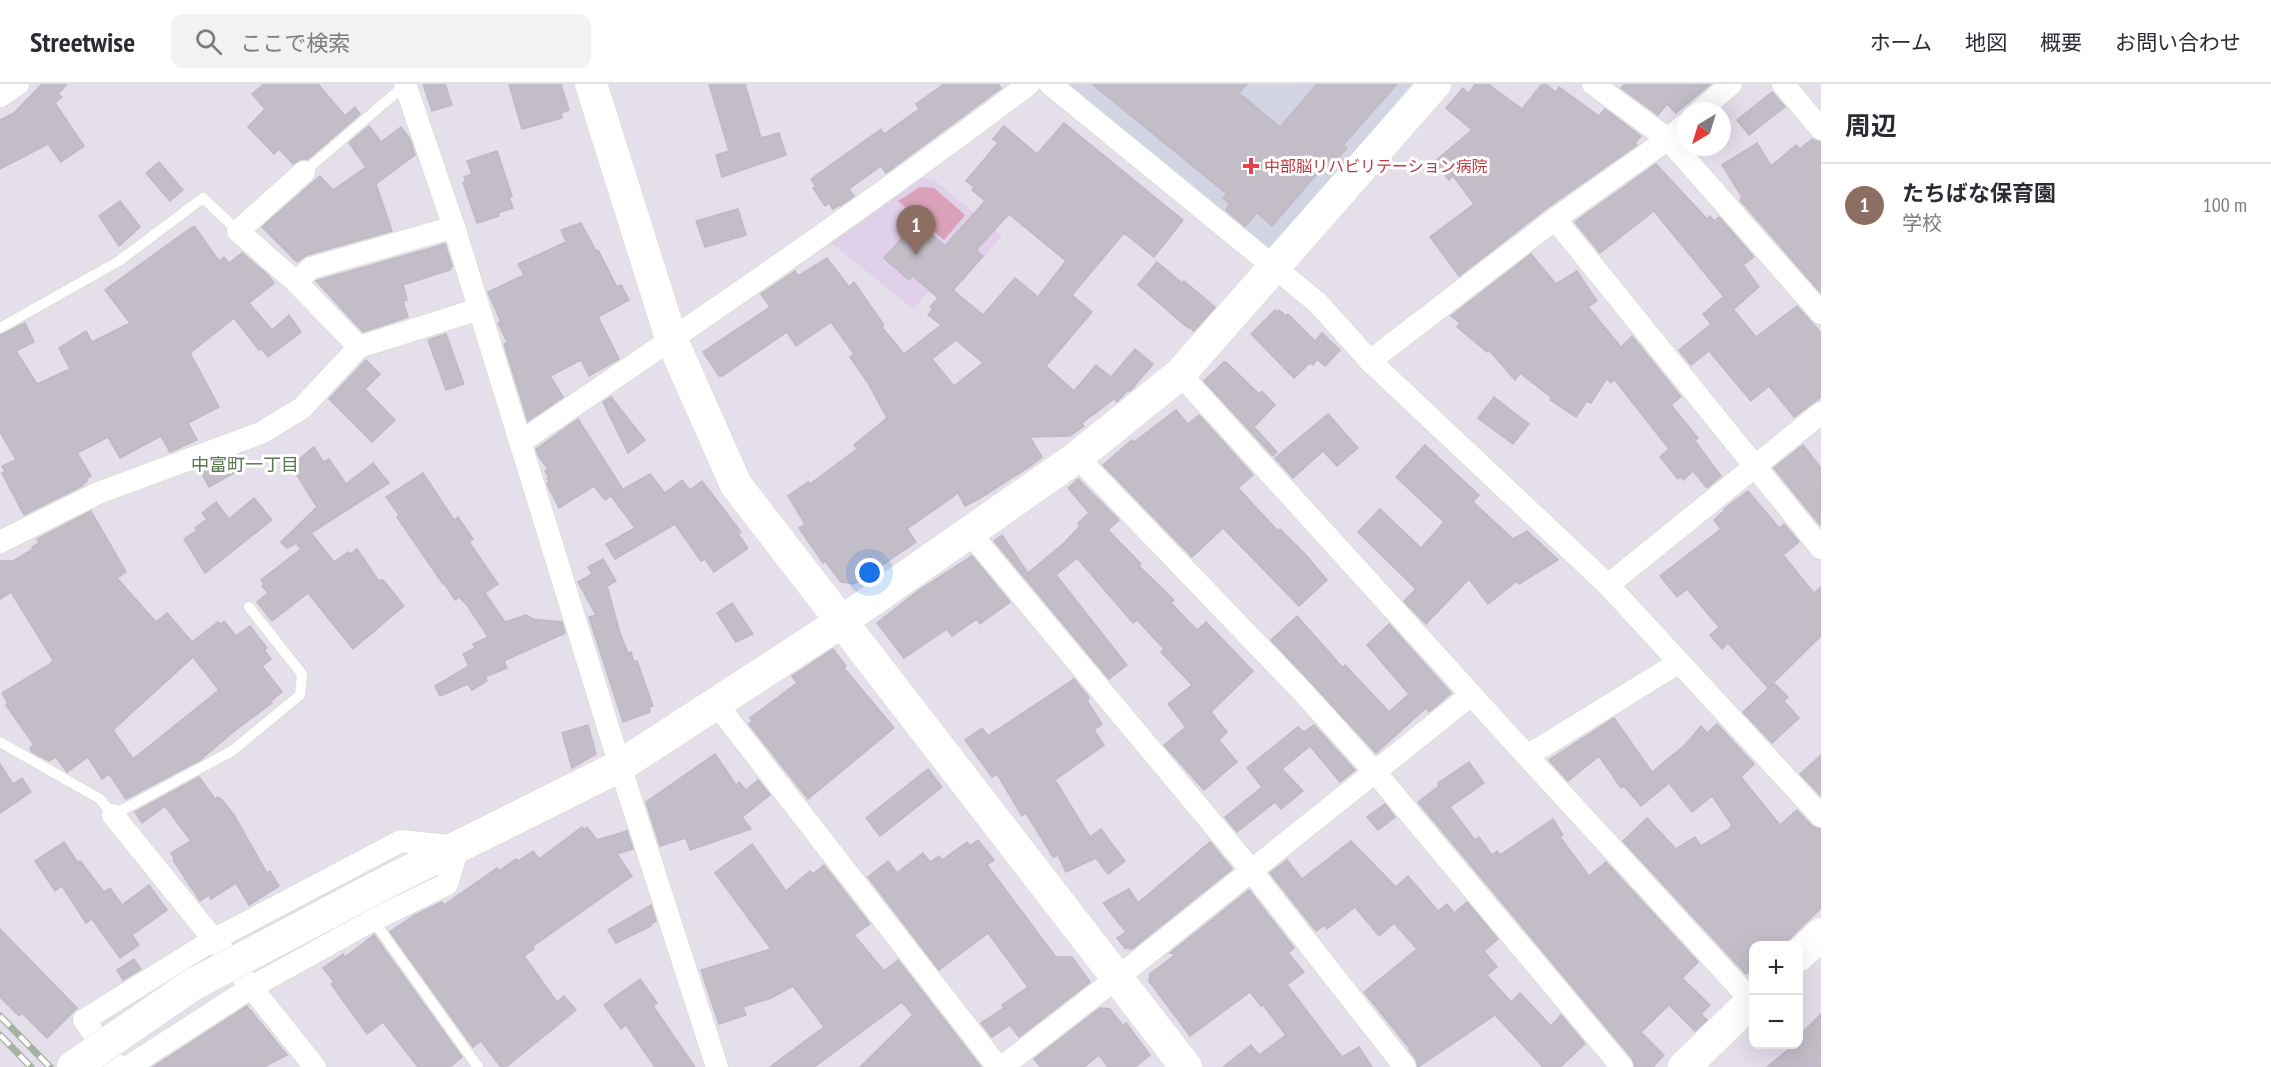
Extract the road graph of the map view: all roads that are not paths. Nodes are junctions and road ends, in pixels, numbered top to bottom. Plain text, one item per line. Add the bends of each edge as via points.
1 (18, 84) edge
2 (591, 84) edge
3 (1029, 84) edge
4 (1050, 84) edge
5 (1435, 84) edge
6 (1593, 84) edge
7 (1731, 84) edge
8 (1783, 84) edge
9 (405, 85) edge
10 (0, 96) edge
11 (1710, 102) edge
12 (1821, 129) edge
13 (1677, 132) edge
14 (1668, 140) junction
15 (304, 172) joint
16 (1555, 219) junction
17 (454, 227) junction
18 (238, 231) junction
19 (1275, 267) junction
20 (296, 282) junction
21 (479, 309) junction
22 (1821, 313) edge
23 (0, 328) edge
24 (671, 338) junction
25 (359, 347) junction
26 (1370, 361) junction
27 (1180, 374) junction
28 (1821, 413) edge
29 (522, 441) junction
30 (1077, 457) junction
31 (1754, 467) junction
32 (969, 532) junction
33 (0, 542) edge
34 (1821, 548) edge
35 (1608, 585) junction
36 (249, 607) dead end
37 (841, 622) junction
38 (1678, 663) junction
39 (1471, 695) junction
40 (717, 705) junction
41 (0, 742) edge
42 (1527, 756) junction
43 (620, 766) junction
44 (1375, 772) junction
45 (113, 815) junction
46 (1821, 816) edge
47 (458, 847) junction
48 (1251, 871) junction
49 (373, 920) junction
50 (1821, 934) edge
51 (213, 940) junction
52 (1803, 951) edge
53 (1117, 978) junction
54 (252, 987) junction
55 (1749, 996) edge
56 (1749, 1004) edge
57 (73, 1067) edge
58 (117, 1067) edge
59 (128, 1067) edge
60 (315, 1067) edge
61 (478, 1067) edge
62 (717, 1067) edge
63 (1000, 1067) edge
64 (1186, 1067) edge
65 (1405, 1067) edge
66 (1622, 1067) edge
67 (1683, 1067) edge

1 - 10 street
2 - 24 street
3 - 24 street via 819,239
4 - 19 street
5 - 19 street
6 - 14 street
7 - 11 street
8 - 12 street
9 - 15 lane
9 - 17 street
13 - 14 street
14 - 16 street
14 - 22 street
15 - 18 street
16 - 26 street
16 - 31 street
17 - 20 street via 312,268
17 - 21 street
18 - 20 street
18 - 23 lane via 202,198 119,261
19 - 26 street via 1318,303
19 - 27 street
20 - 25 street
21 - 25 street
21 - 29 street
24 - 29 street
24 - 37 street via 736,485
25 - 33 street via 302,408 261,433 98,493
26 - 35 street
27 - 30 street
27 - 39 street
28 - 31 street
29 - 43 street
30 - 32 street
30 - 44 street
31 - 34 street
31 - 35 street
32 - 37 street
32 - 48 street
35 - 38 street
36 - 45 lane via 302,674 300,694 232,751
37 - 40 street
37 - 53 street
38 - 42 street
38 - 46 street
39 - 42 street
39 - 44 street
40 - 43 street
40 - 63 street
41 - 45 lane via 100,800
42 - 55 street
43 - 47 street
43 - 62 street
44 - 48 street
44 - 66 street
45 - 51 street
47 - 49 street via 447,884
47 - 51 street via 401,841
47 - 57 street, bridge via 192,985
48 - 53 street
48 - 65 street
49 - 54 street
49 - 61 lane
50 - 52 street
51 - 54 street
51 - 58 street via 84,1020
53 - 63 street
53 - 64 street
54 - 59 street
54 - 60 street
56 - 67 street

